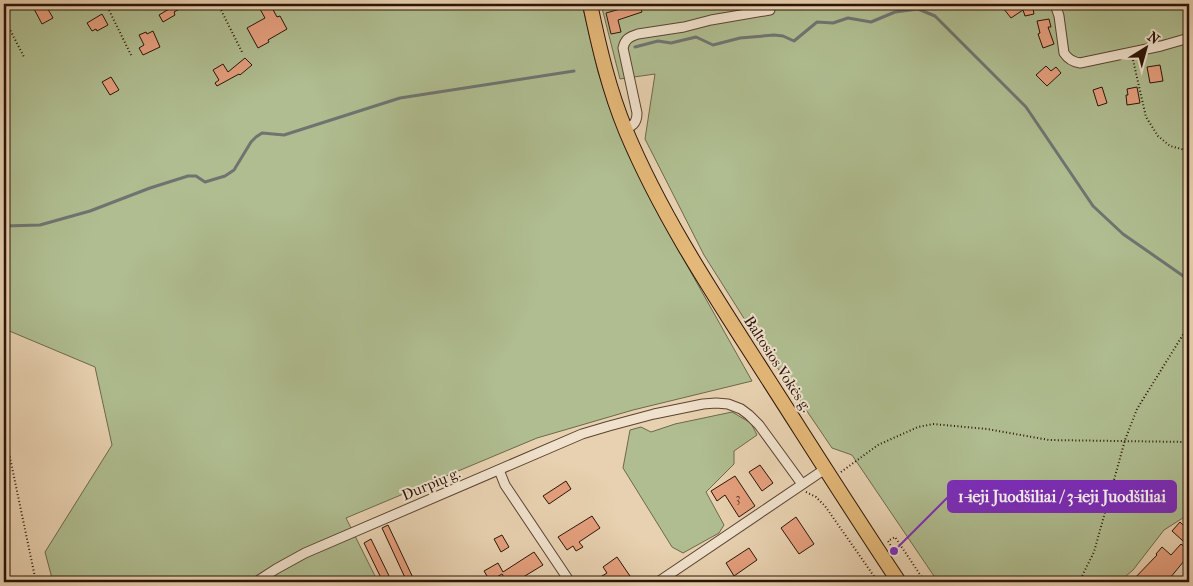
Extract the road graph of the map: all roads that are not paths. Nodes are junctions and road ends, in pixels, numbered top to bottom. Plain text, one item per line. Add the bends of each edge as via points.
1 (590, 4) edge
2 (1055, 4) edge
3 (770, 10) dead end
4 (1189, 38) edge
5 (626, 129) junction
6 (499, 470) junction
7 (828, 473) junction
8 (800, 485) junction
9 (256, 582) edge
10 (570, 582) edge
11 (658, 582) edge
12 (899, 582) edge

1 - 5 main road, Baltosios Vokės g. via 606,69
2 - 4 street via 1064,53 1075,63
3 - 5 street via 630,36 623,48 637,119
5 - 7 main road, Baltosios Vokės g. via 677,233
6 - 8 street, Durpių g. via 582,434 654,414 716,403 728,404 749,415
6 - 9 street, Durpių g. via 305,553
6 - 10 street via 510,493
7 - 8 street
7 - 12 main road, Baltosios Vokės g.
8 - 11 street

